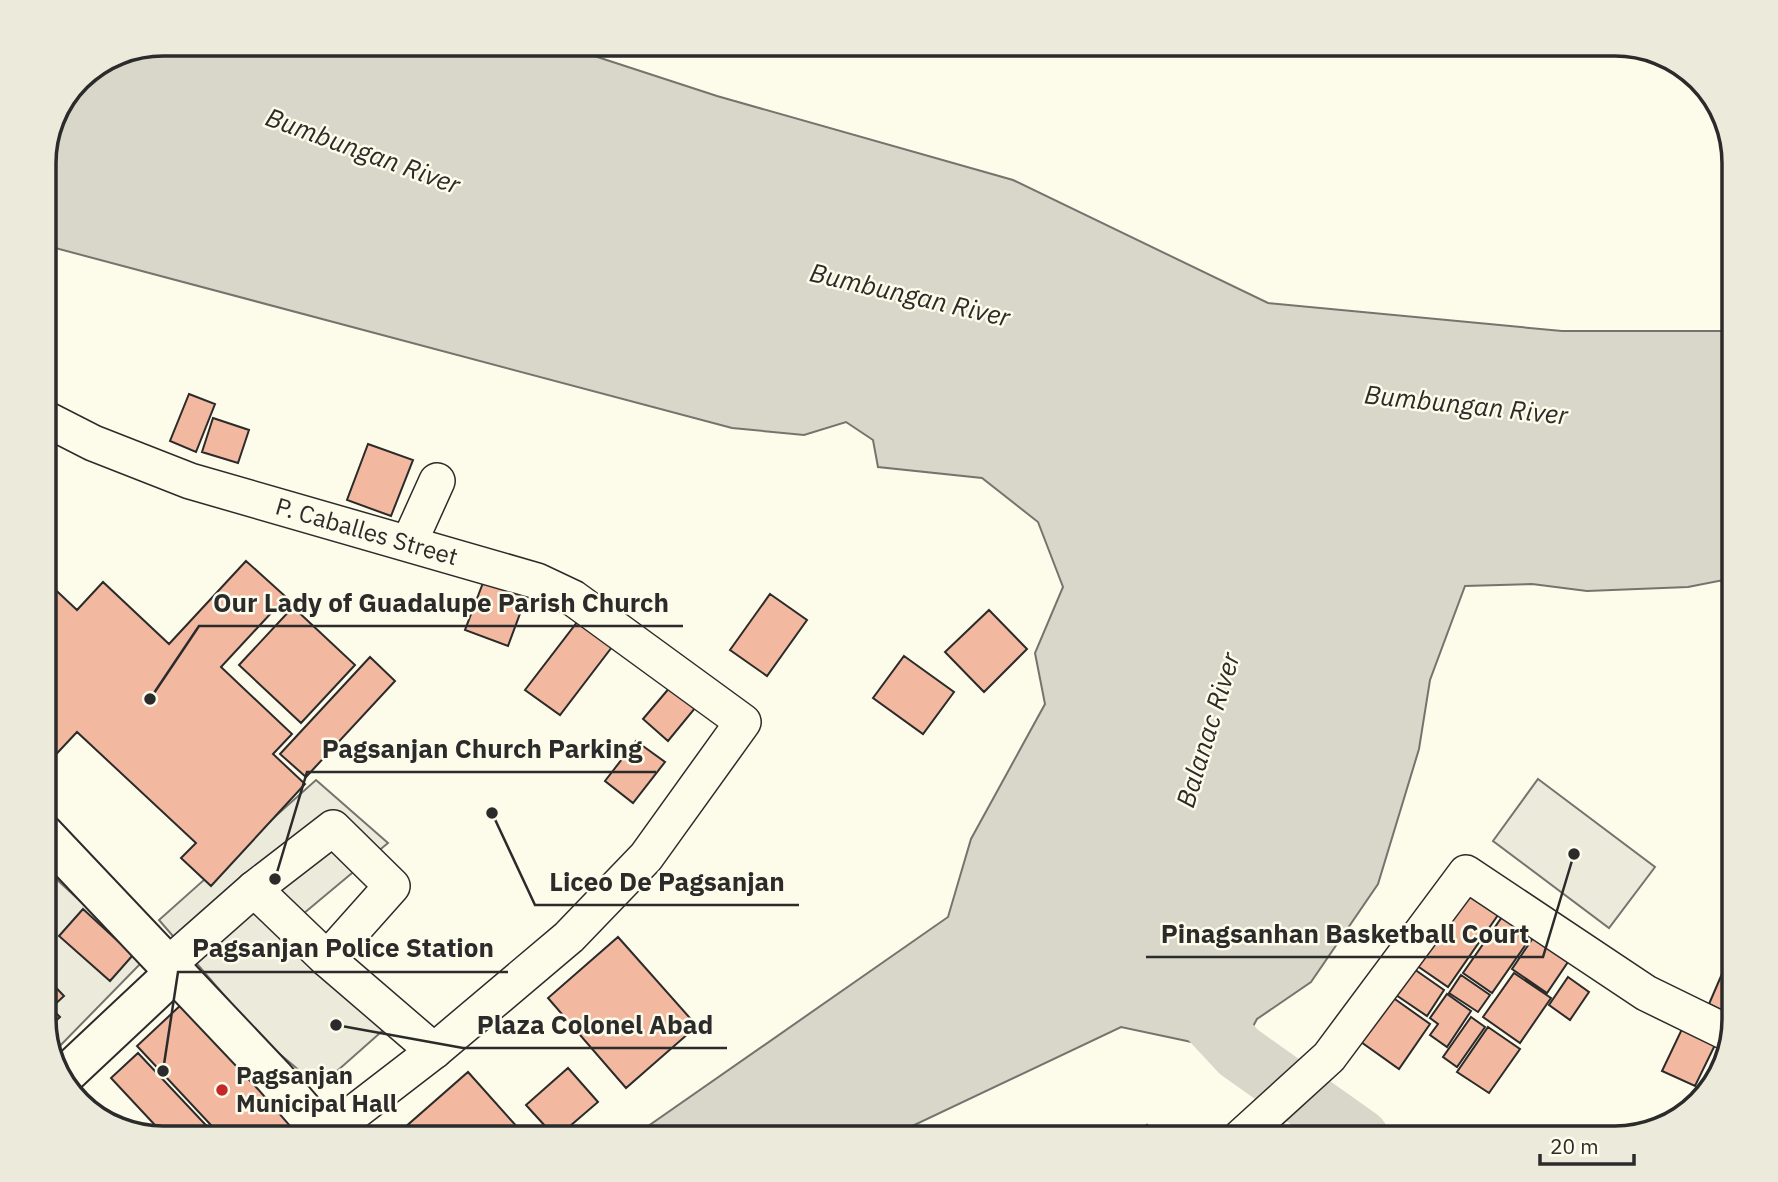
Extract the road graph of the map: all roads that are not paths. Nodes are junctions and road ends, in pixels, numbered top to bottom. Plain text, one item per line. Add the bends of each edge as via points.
1 (56, 424) edge
2 (437, 481) dead end
3 (409, 543) junction
4 (56, 854) edge
5 (254, 889) junction
6 (327, 959) junction
7 (172, 968) junction
8 (1721, 1030) edge
9 (435, 1051) junction
10 (69, 1071) edge
11 (315, 1126) edge
12 (338, 1126) edge
13 (1254, 1126) edge

1 - 3 street, P. Caballes Street via 124,457 190,481
2 - 3 street
3 - 9 street, P. Caballes Street via 537,581 573,598 743,722 646,857 569,937
4 - 7 main road
5 - 6 street
5 - 6 street via 333,828 392,886
5 - 7 street
6 - 9 street
7 - 10 main road
7 - 11 main road
8 - 13 street via 1646,993 1466,873 1329,1057
9 - 12 street

